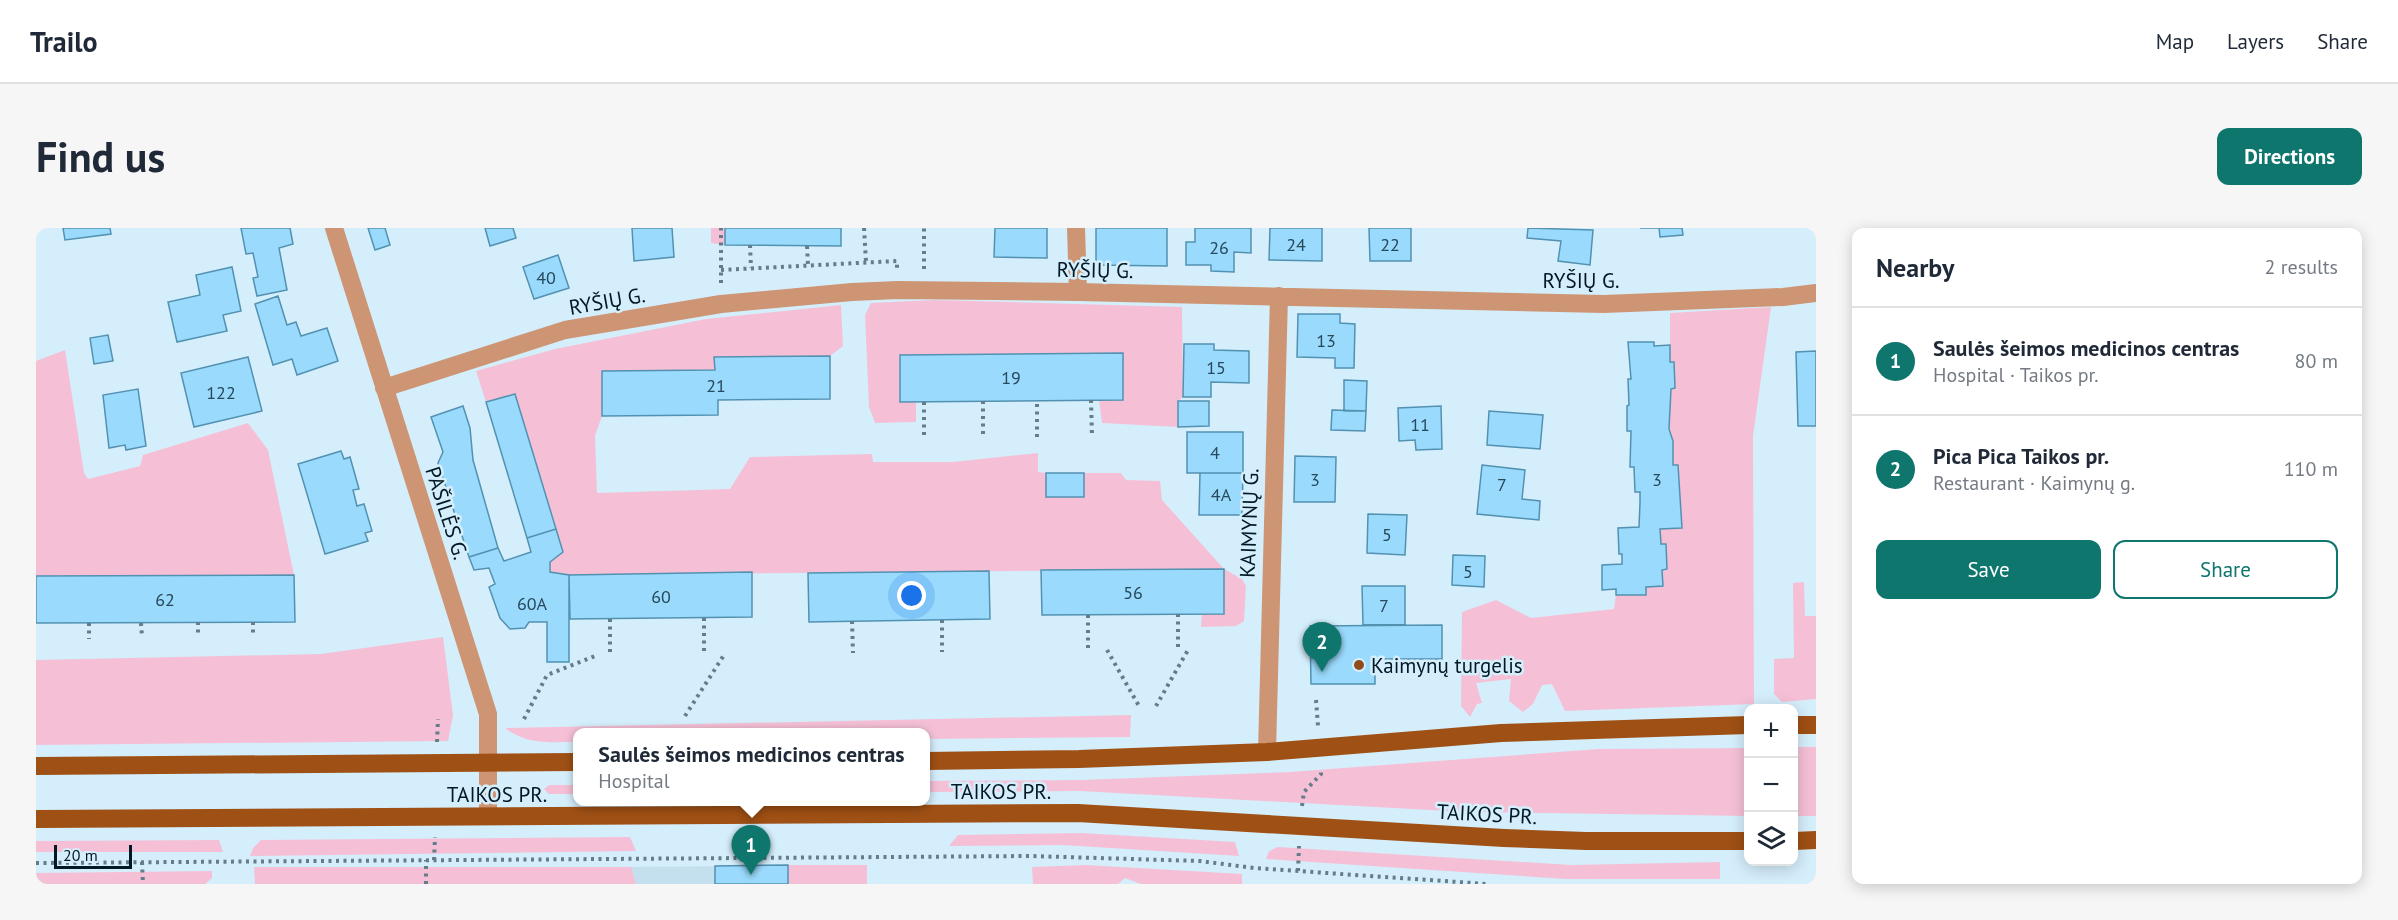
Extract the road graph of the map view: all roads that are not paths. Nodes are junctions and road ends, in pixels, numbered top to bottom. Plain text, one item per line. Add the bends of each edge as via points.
1 (334, 228) edge
2 (1076, 228) edge
3 (1078, 292) junction
4 (1816, 293) edge
5 (1279, 296) junction
6 (384, 388) junction
7 (1744, 725) edge
8 (1798, 725) edge
9 (1816, 725) edge
10 (1267, 752) junction
11 (930, 761) edge
12 (573, 762) edge
13 (488, 763) junction
14 (36, 766) edge
15 (488, 816) junction
16 (36, 819) edge
17 (1816, 840) edge
18 (1744, 841) edge
19 (1798, 841) edge

1 - 6 street, PAŠILĖS G.
2 - 3 street
3 - 5 street, RYŠIŲ G.
3 - 6 street, RYŠIŲ G. via 898,290 721,304 565,330
4 - 5 street, RYŠIŲ G. via 1604,304
5 - 10 street, KAIMYNŲ G.
6 - 13 street, PAŠILĖS G. via 488,714
7 - 10 main road, TAIKOS PR. via 1568,730
8 - 9 main road
10 - 11 main road, TAIKOS PR.
12 - 13 main road, TAIKOS PR.
13 - 14 main road, TAIKOS PR.
13 - 15 street, PAŠILĖS G.
15 - 16 main road, TAIKOS PR.
15 - 18 main road, TAIKOS PR. via 1078,813 1586,842
17 - 19 main road

